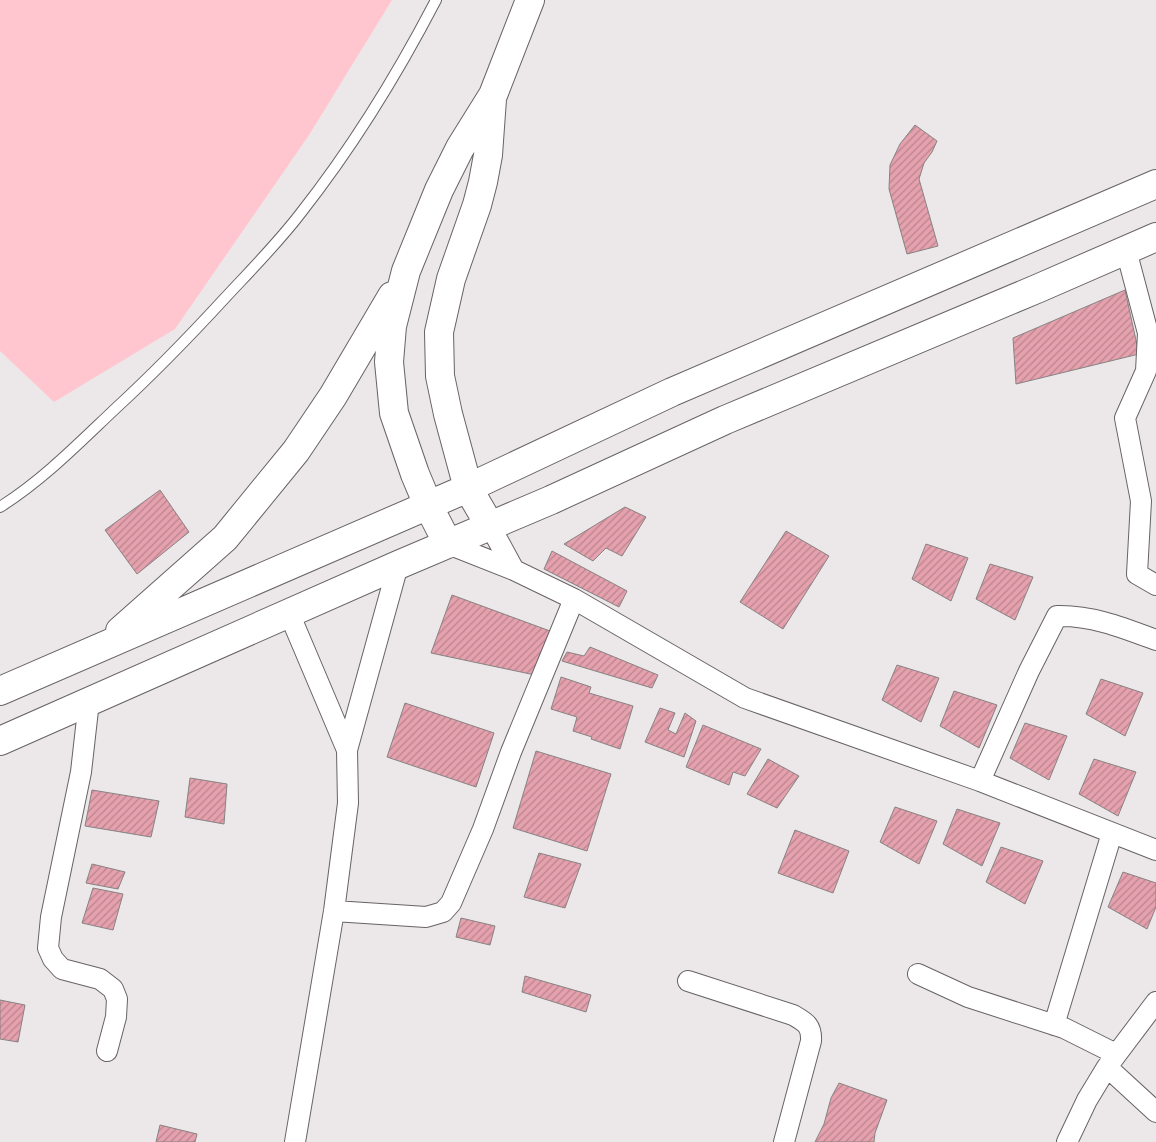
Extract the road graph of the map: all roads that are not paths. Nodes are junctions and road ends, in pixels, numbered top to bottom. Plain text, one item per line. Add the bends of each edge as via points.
1 (436, 0) edge
2 (530, 0) edge
3 (493, 95) junction
4 (1156, 184) edge
5 (1156, 237) edge
6 (1126, 250) junction
7 (406, 271) junction
8 (468, 488) junction
9 (428, 505) junction
10 (0, 507) edge
11 (490, 526) junction
12 (448, 544) junction
13 (398, 565) junction
14 (514, 570) junction
15 (1156, 585) edge
16 (574, 599) junction
17 (289, 613) junction
18 (1156, 640) edge
19 (102, 647) junction
20 (0, 691) edge
21 (89, 702) junction
22 (0, 741) edge
23 (347, 750) junction
24 (980, 781) junction
25 (1112, 833) junction
26 (1156, 850) edge
27 (334, 911) junction
28 (918, 974) dead end
29 (688, 981) dead end
30 (1156, 1002) edge
31 (1054, 1025) junction
32 (107, 1051) dead end
33 (1112, 1060) junction
34 (1156, 1112) edge
35 (295, 1142) edge
36 (784, 1142) edge
37 (1067, 1142) edge

1 - 10 lane via 366,120 299,215 268,252 157,370 61,460
2 - 3 main road
3 - 7 main road via 439,190
3 - 8 main road via 483,182 450,279 439,332 440,376
4 - 8 main road via 681,388
5 - 6 main road
6 - 11 main road via 724,420
6 - 15 street via 1148,333 1146,371 1125,418 1141,501 1137,574
7 - 9 main road via 392,326 389,362 394,413
7 - 19 main road via 333,396 296,451 225,538
8 - 9 main road
8 - 11 main road
9 - 12 main road
9 - 19 main road
11 - 12 main road
11 - 14 street
12 - 13 main road
12 - 14 street
13 - 17 main road
13 - 23 street
14 - 16 street
16 - 24 street via 745,698
16 - 27 street via 451,903 442,912 426,917
17 - 21 main road
17 - 23 street
18 - 24 street via 1091,619 1057,616
19 - 20 main road
21 - 22 main road
21 - 32 street via 81,772 50,917 48,948 62,969 100,979 113,988 117,999 116,1017
23 - 27 street via 348,803
24 - 25 street
25 - 26 street
25 - 31 street
27 - 35 street
28 - 31 street via 968,997
29 - 36 street via 793,1014 812,1032
30 - 33 street
31 - 33 street via 1064,1028
33 - 34 street
33 - 37 street via 1087,1100

